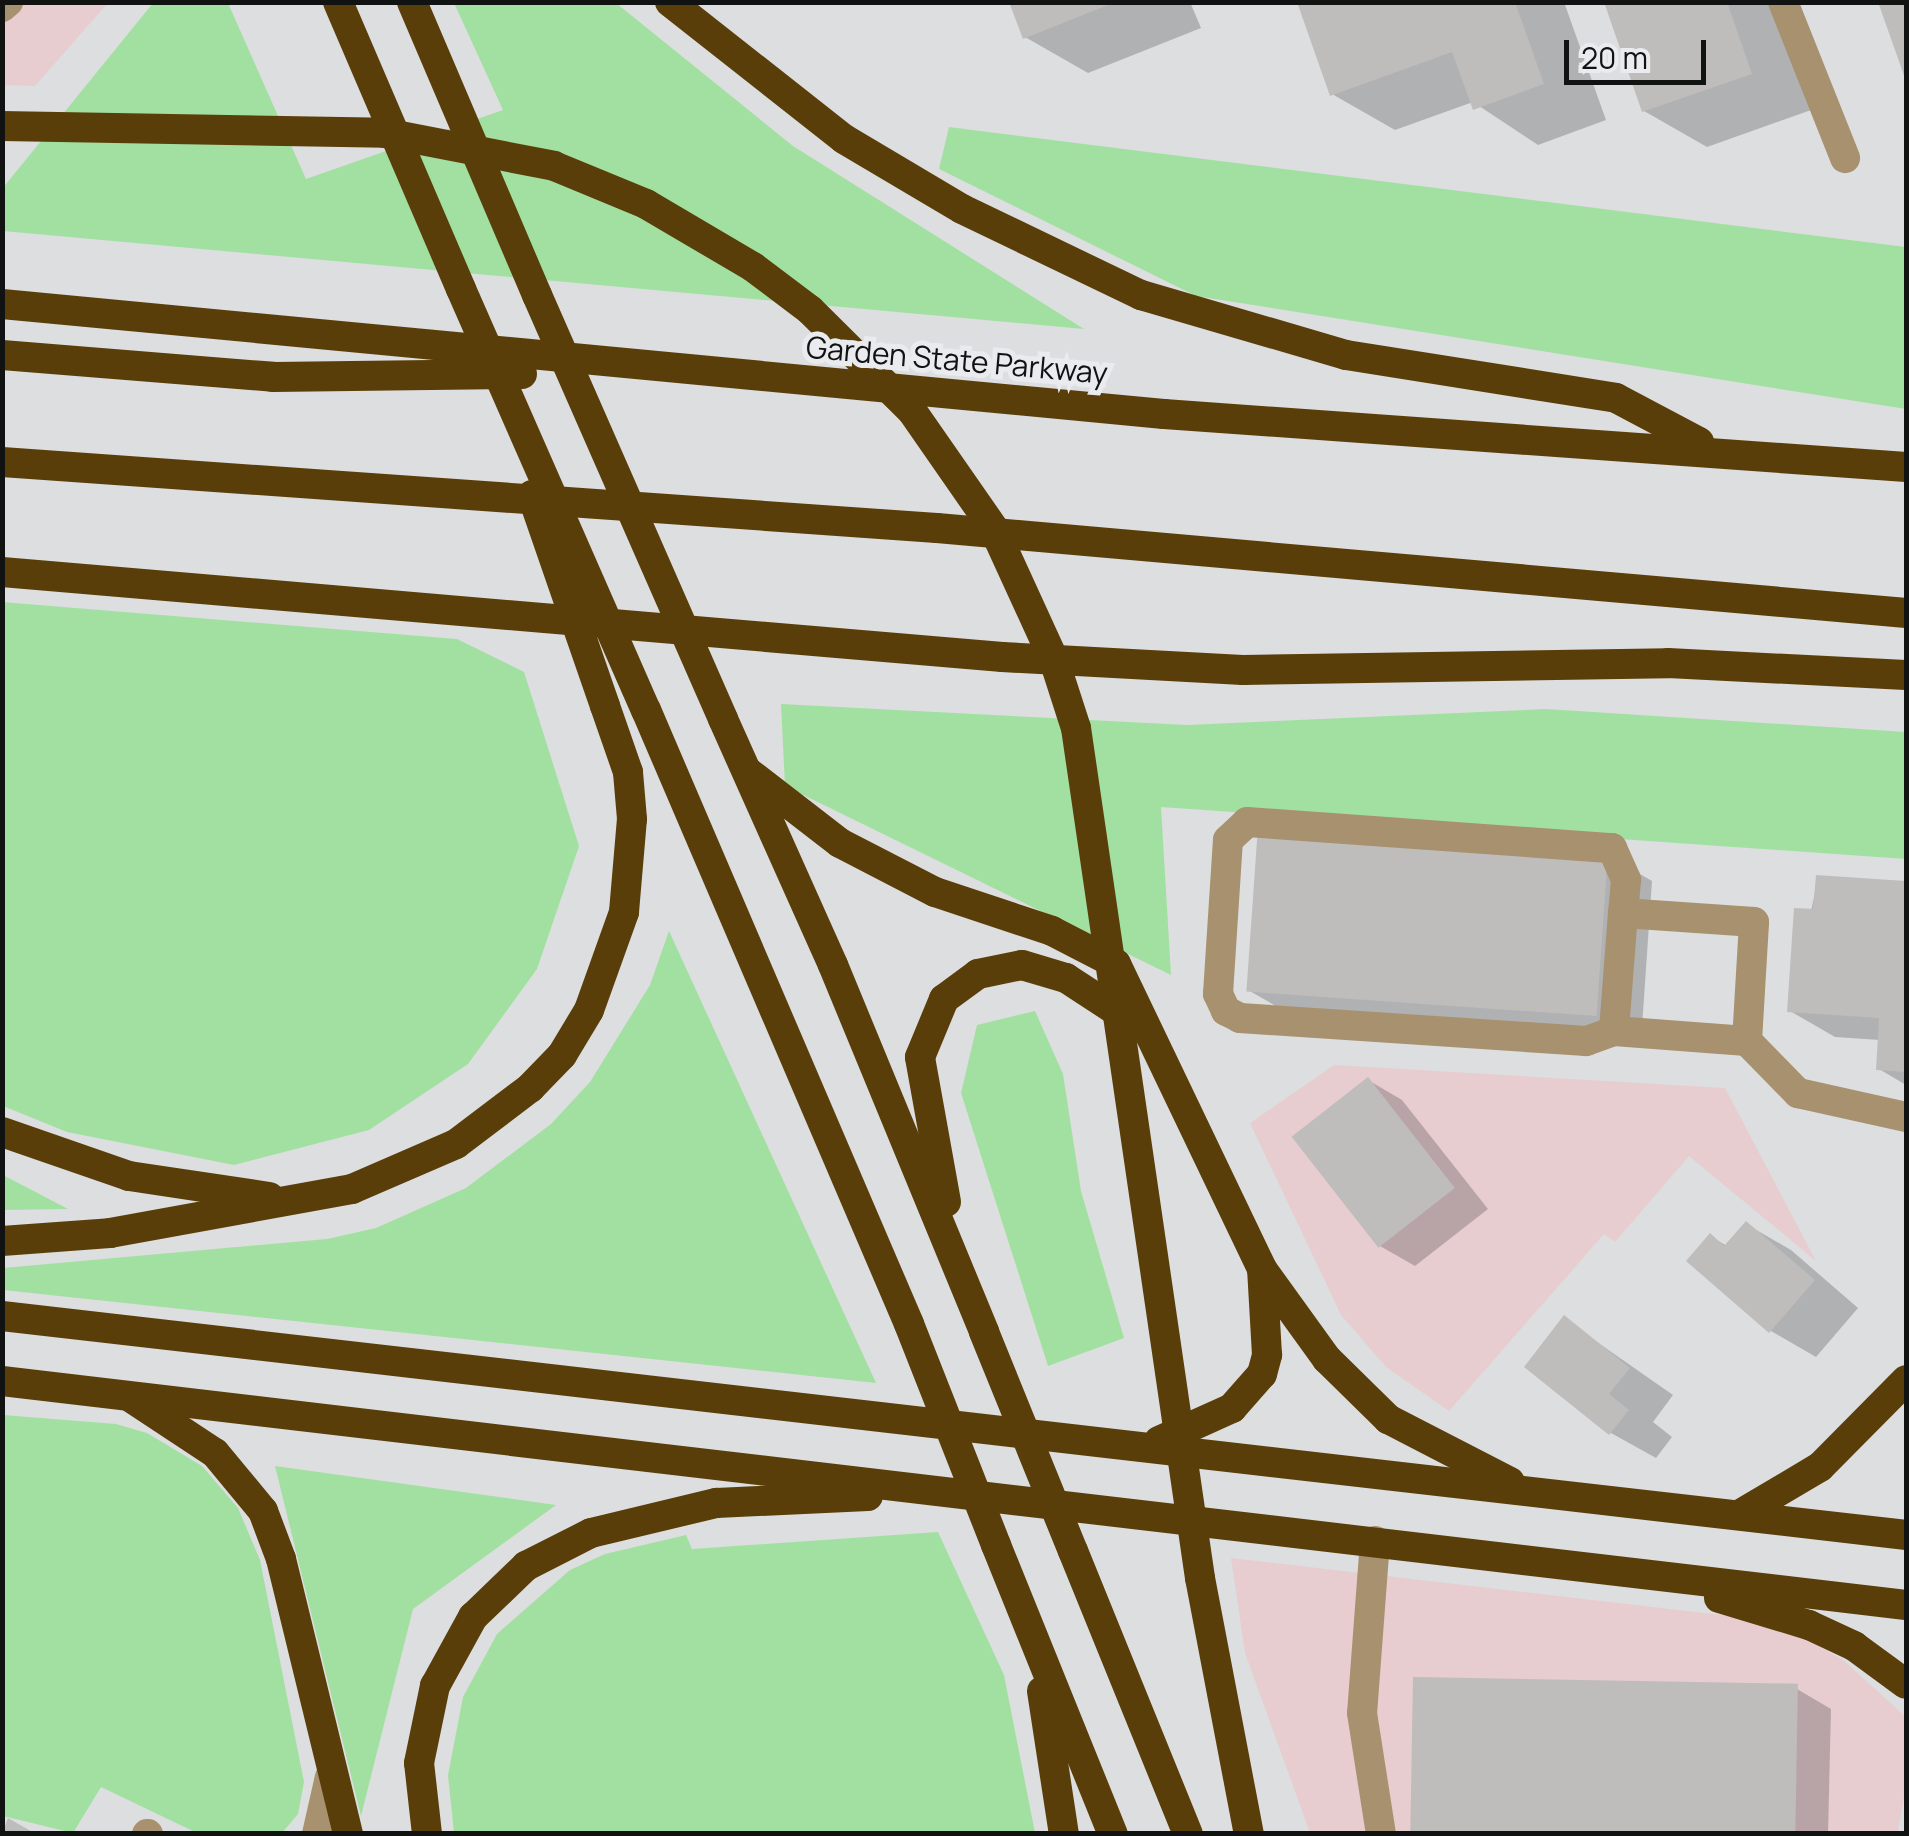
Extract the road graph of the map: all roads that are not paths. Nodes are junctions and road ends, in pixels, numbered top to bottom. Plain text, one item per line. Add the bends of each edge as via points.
1 (338, 2) edge
2 (412, 2) edge
3 (670, 2) edge
4 (1783, 2) edge
5 (2, 126) edge
6 (1846, 158) dead end
7 (461, 289) junction
8 (2, 304) edge
9 (2, 355) edge
10 (710, 372) junction
11 (1710, 448) junction
12 (2, 462) edge
13 (1906, 467) edge
14 (2, 572) edge
15 (1906, 613) edge
16 (1906, 675) edge
17 (748, 772) junction
18 (1622, 914) junction
19 (1148, 1032) junction
20 (1614, 1032) junction
21 (1747, 1041) junction
22 (1906, 1116) edge
23 (2, 1132) edge
24 (296, 1202) junction
25 (2, 1241) edge
26 (956, 1260) junction
27 (1262, 1269) junction
28 (2, 1316) edge
29 (1906, 1380) edge
30 (2, 1381) edge
31 (126, 1395) junction
32 (1150, 1445) junction
33 (958, 1491) junction
34 (1536, 1494) junction
35 (1739, 1515) junction
36 (1906, 1535) edge
37 (1376, 1540) junction
38 (1575, 1564) junction
39 (1906, 1605) edge
40 (1034, 1639) junction
41 (1906, 1684) edge
42 (330, 1777) junction
43 (317, 1834) edge
44 (348, 1834) edge
45 (427, 1834) edge
46 (1064, 1834) edge
47 (1112, 1834) edge
48 (1188, 1834) edge
49 (1249, 1834) edge
50 (1381, 1834) edge

1 - 7 highway
2 - 17 highway, bridge
3 - 11 highway via 844,139 962,209 1141,295 1346,355 1616,398
4 - 6 street
5 - 49 highway, bridge via 385,133 554,166 646,204 753,267 810,310 912,411 956,468 1019,577 1076,728 1200,1578
7 - 24 highway, bridge via 628,772 630,865 610,962 562,1054 456,1144 406,1170
7 - 40 highway, bridge via 909,1324
8 - 10 highway, Garden State Parkway
9 - 10 highway via 273,378
10 - 11 highway, Garden State Parkway via 1164,414
11 - 13 highway, Garden State Parkway
12 - 15 highway via 937,528
14 - 16 highway via 1002,657 1243,670 1668,663
17 - 19 highway via 840,842 904,876 1052,931 1116,964
17 - 26 highway
18 - 20 street
18 - 20 street via 1626,880 1612,848 1247,822 1228,840 1218,994 1226,1011 1240,1018 1586,1041
18 - 21 street via 1754,922
19 - 26 highway via 1045,969 1000,967 944,999 920,1057
19 - 27 highway
20 - 21 street
21 - 22 street via 1798,1093
23 - 24 highway via 129,1176
24 - 25 highway via 110,1233
26 - 48 highway, bridge
27 - 32 highway via 1262,1374 1232,1408
27 - 34 highway via 1359,1395 1420,1438
28 - 32 highway
29 - 35 highway via 1820,1467
30 - 31 highway
31 - 33 highway
31 - 42 highway via 215,1453 263,1511 281,1559
32 - 34 highway
33 - 37 highway
33 - 45 highway via 716,1503 591,1533 526,1566 473,1617 434,1686 419,1763
34 - 35 highway
35 - 36 highway
37 - 38 highway
37 - 50 street via 1362,1713
38 - 39 highway
38 - 41 highway via 1809,1624
40 - 46 highway
40 - 47 highway
42 - 43 street
42 - 44 highway

